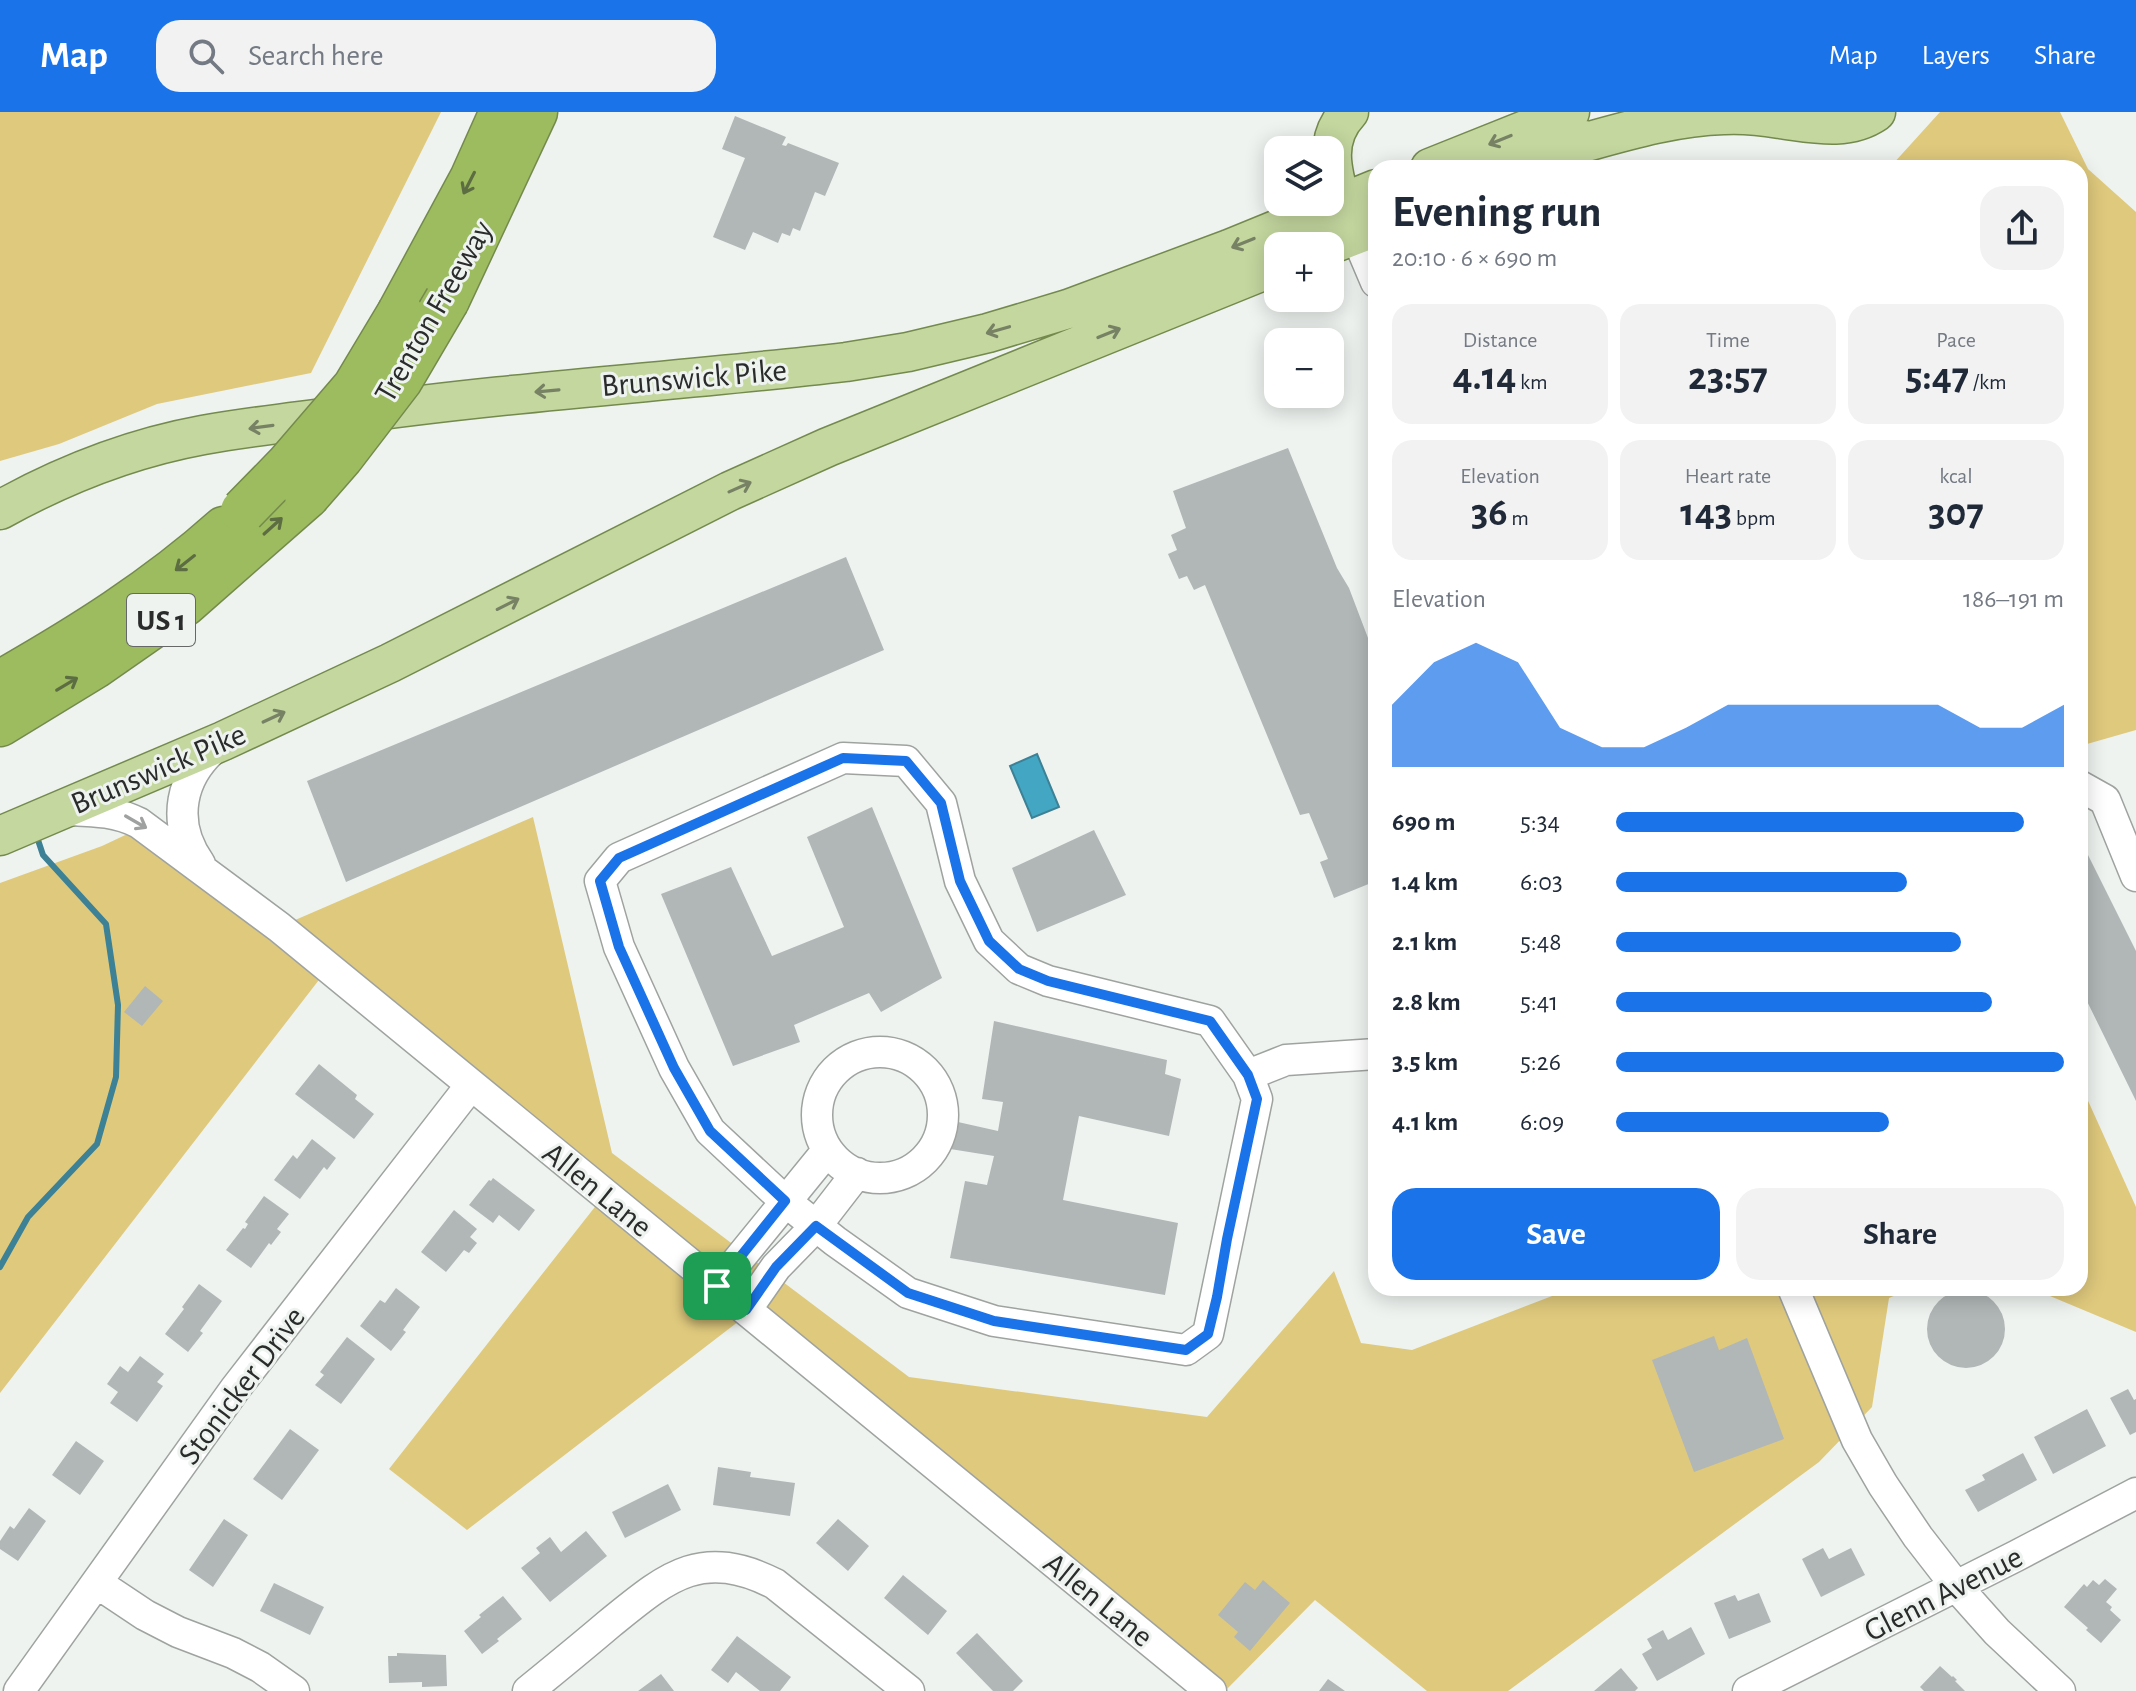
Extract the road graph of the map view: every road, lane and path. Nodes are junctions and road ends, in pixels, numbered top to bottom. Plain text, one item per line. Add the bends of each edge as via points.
1 (502, 112) edge
2 (535, 112) edge
3 (1349, 112) edge
4 (1570, 112) edge
5 (1652, 112) edge
6 (1876, 112) edge
7 (1561, 149) junction
8 (1450, 160) edge
9 (1535, 160) edge
10 (1368, 201) edge
11 (1350, 228) edge
12 (1368, 265) edge
13 (1264, 271) edge
14 (0, 510) edge
15 (0, 683) edge
16 (0, 724) edge
17 (223, 741) junction
18 (2088, 790) edge
19 (55, 813) junction
20 (4, 834) edge
21 (205, 872) junction
22 (2136, 876) edge
23 (1368, 1055) edge
24 (1248, 1075) junction
25 (471, 1085) junction
26 (827, 1151) junction
27 (857, 1173) junction
28 (785, 1201) junction
29 (816, 1226) junction
30 (717, 1286) junction
31 (1796, 1296) edge
32 (746, 1310) junction
33 (2136, 1493) edge
34 (97, 1583) junction
35 (1956, 1586) junction
36 (19, 1691) edge
37 (294, 1691) edge
38 (528, 1691) edge
39 (909, 1691) edge
40 (1211, 1691) edge
41 (1748, 1691) edge
42 (2060, 1691) edge

1 -> 15 highway, Trenton Freeway / US 1, bridge via 472,179 355,387 287,466 188,561 78,638
16 -> 2 highway, Trenton Freeway / US 1, bridge via 184,604 307,496 400,380 447,300
3 - 11 main road via 1331,152
4 -> 8 main road
5 - 7 main road
6 - 7 main road via 1849,124 1831,125 1757,116 1687,118
7 - 9 main road
10 - 11 main road, Brunswick Pike
11 - 12 street
11 -> 14 main road, Brunswick Pike via 1229,249 1068,309 908,352 787,369 455,400 202,435 80,471
17 -> 13 main road, Brunswick Pike via 744,485
17 - 19 main road, Brunswick Pike
17 - 21 street, Allen Lane via 205,755 185,790 184,832
18 - 22 street via 2105,800
19 - 20 main road, Brunswick Pike
19 -> 21 street, Allen Lane via 126,816
21 - 25 street, Allen Lane
23 - 24 street via 1286,1060
24 - 28 street via 1210,1021 1019,969 989,941 960,881 941,803 906,761 843,758 619,858 600,881 619,947 674,1068 710,1131
24 - 29 street via 1257,1099 1217,1297 1208,1334 1186,1350 994,1321 908,1293
25 - 30 street, Allen Lane
25 - 34 street, Stonicker Drive via 235,1389
26 - 27 street
26 - 27 street via 816,1110 833,1071 871,1052 913,1061 939,1092 941,1132 933,1150 901,1175 881,1179
26 - 28 street
27 - 29 street
28 - 29 street
28 - 30 street
29 - 32 street via 776,1267
30 - 32 street, Allen Lane
31 - 35 street via 1857,1440
32 - 40 street, Allen Lane
33 - 35 street, Glenn Avenue
34 - 36 street, Stonicker Drive
34 - 37 street via 145,1615 233,1653
35 - 41 street, Glenn Avenue
35 - 42 street
38 - 39 street via 653,1588 710,1567 755,1574 775,1584

